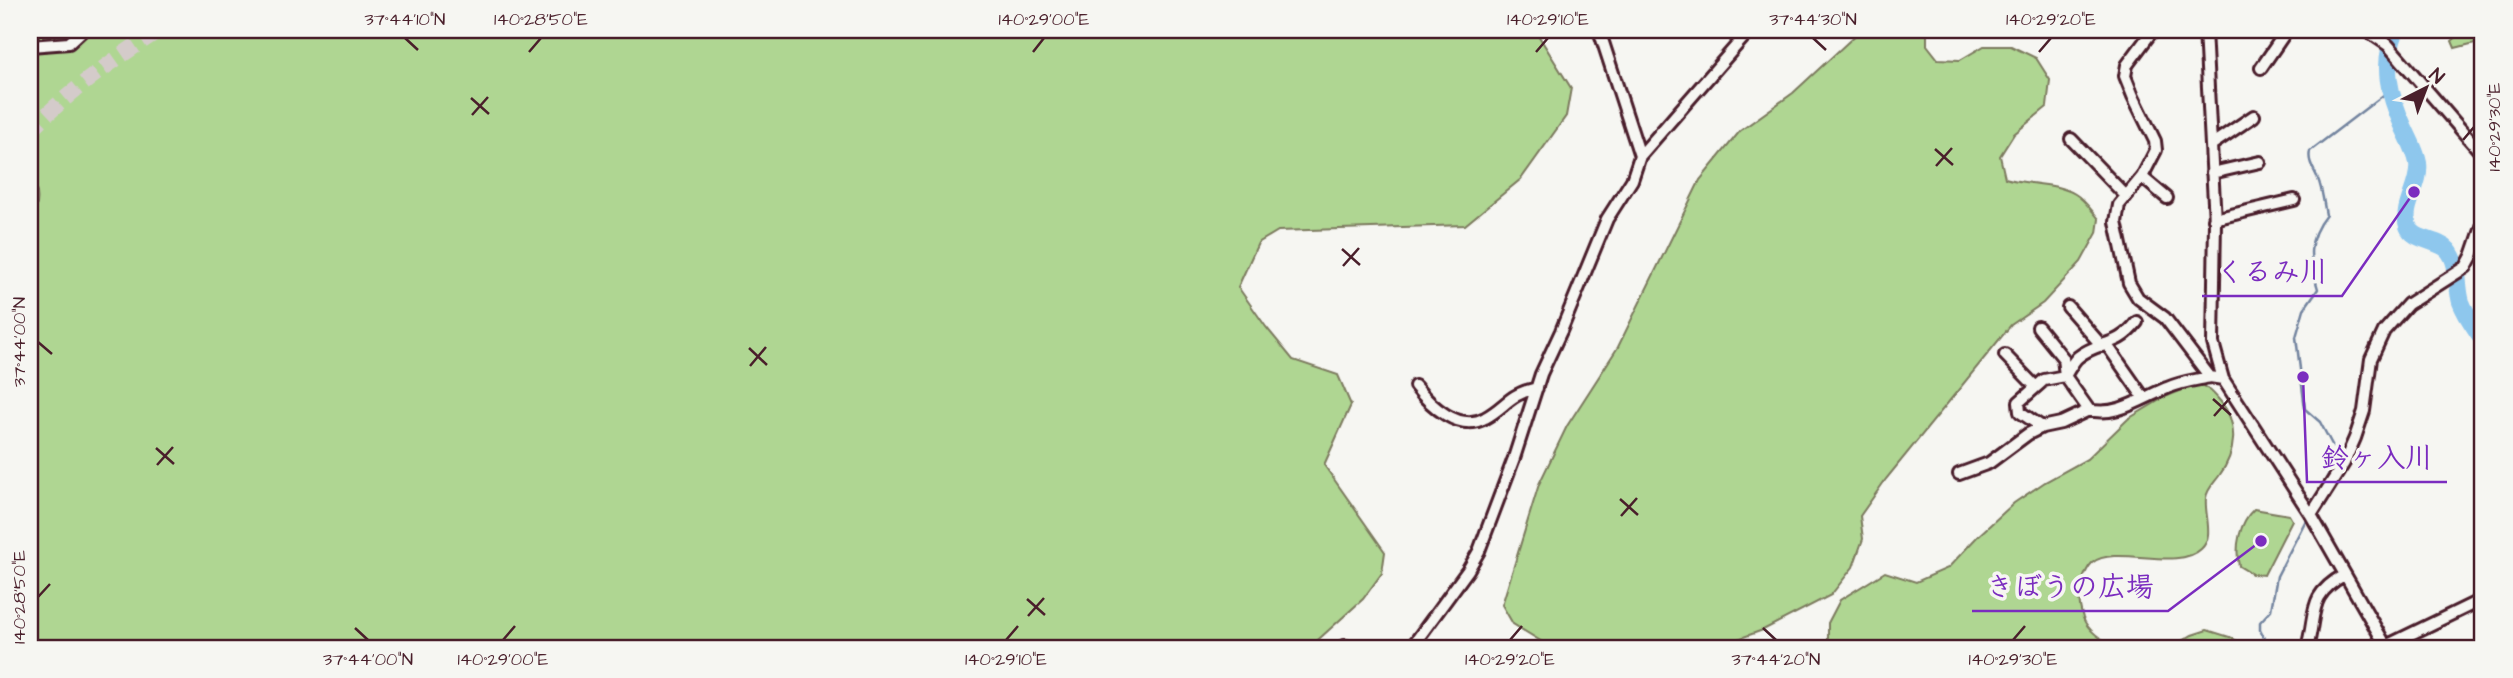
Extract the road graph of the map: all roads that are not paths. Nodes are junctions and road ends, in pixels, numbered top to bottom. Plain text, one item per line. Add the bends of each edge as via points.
1 (83, 30) edge
2 (1599, 30) edge
3 (1749, 30) edge
4 (2153, 30) edge
5 (2205, 30) edge
6 (2287, 30) edge
7 (2366, 30) edge
8 (30, 46) edge
9 (2261, 68) dead end
10 (2254, 116) dead end
11 (2071, 139) dead end
12 (2211, 145) junction
13 (2483, 155) edge
14 (1640, 156) junction
15 (2260, 162) dead end
16 (2212, 173) junction
17 (2142, 177) junction
18 (2125, 195) junction
19 (2167, 198) dead end
20 (2294, 200) dead end
21 (2214, 219) junction
22 (2483, 224) edge
23 (2068, 307) dead end
24 (2137, 322) dead end
25 (2038, 327) dead end
26 (2105, 345) junction
27 (2005, 355) dead end
28 (2065, 376) junction
29 (2210, 377) junction
30 (2223, 379) junction
31 (1415, 386) dead end
32 (2036, 387) junction
33 (1537, 388) junction
34 (2144, 398) junction
35 (2090, 410) junction
36 (2042, 427) junction
37 (1959, 474) dead end
38 (2311, 516) junction
39 (2344, 575) junction
40 (2483, 599) edge
41 (2387, 647) edge
42 (1342, 648) edge
43 (1353, 648) edge
44 (1411, 648) edge
45 (2307, 648) edge

1 - 8 street via 69,43
2 - 14 street
3 - 14 street
4 - 17 street via 2127,65 2125,76 2155,141 2153,159
5 - 12 street
6 - 9 street
7 - 13 street via 2388,45
10 - 12 street
11 - 18 street
12 - 16 street
14 - 33 street via 1632,180 1607,219
15 - 16 street
16 - 21 street
17 - 18 street
17 - 19 street
18 - 29 street via 2116,222 2129,283 2138,298 2165,318
20 - 21 street
21 - 30 street via 2213,342
22 - 38 street via 2466,267 2408,304 2384,331 2371,359 2355,438
23 - 26 street
24 - 26 street via 2123,337
25 - 28 street via 2063,358
26 - 28 street via 2077,358
26 - 34 street
27 - 32 street
28 - 32 street via 2044,380
28 - 35 street
29 - 30 street
29 - 34 street via 2170,386
30 - 38 street
31 - 33 street via 1447,416 1471,423 1491,415 1519,392
32 - 36 street via 2019,402 2020,412
33 - 44 street via 1479,551
34 - 35 street via 2103,413
35 - 36 street via 2061,424
36 - 37 street via 1989,463
38 - 39 street
39 - 41 street
39 - 45 street via 2319,595
40 - 41 street
42 - 43 street

